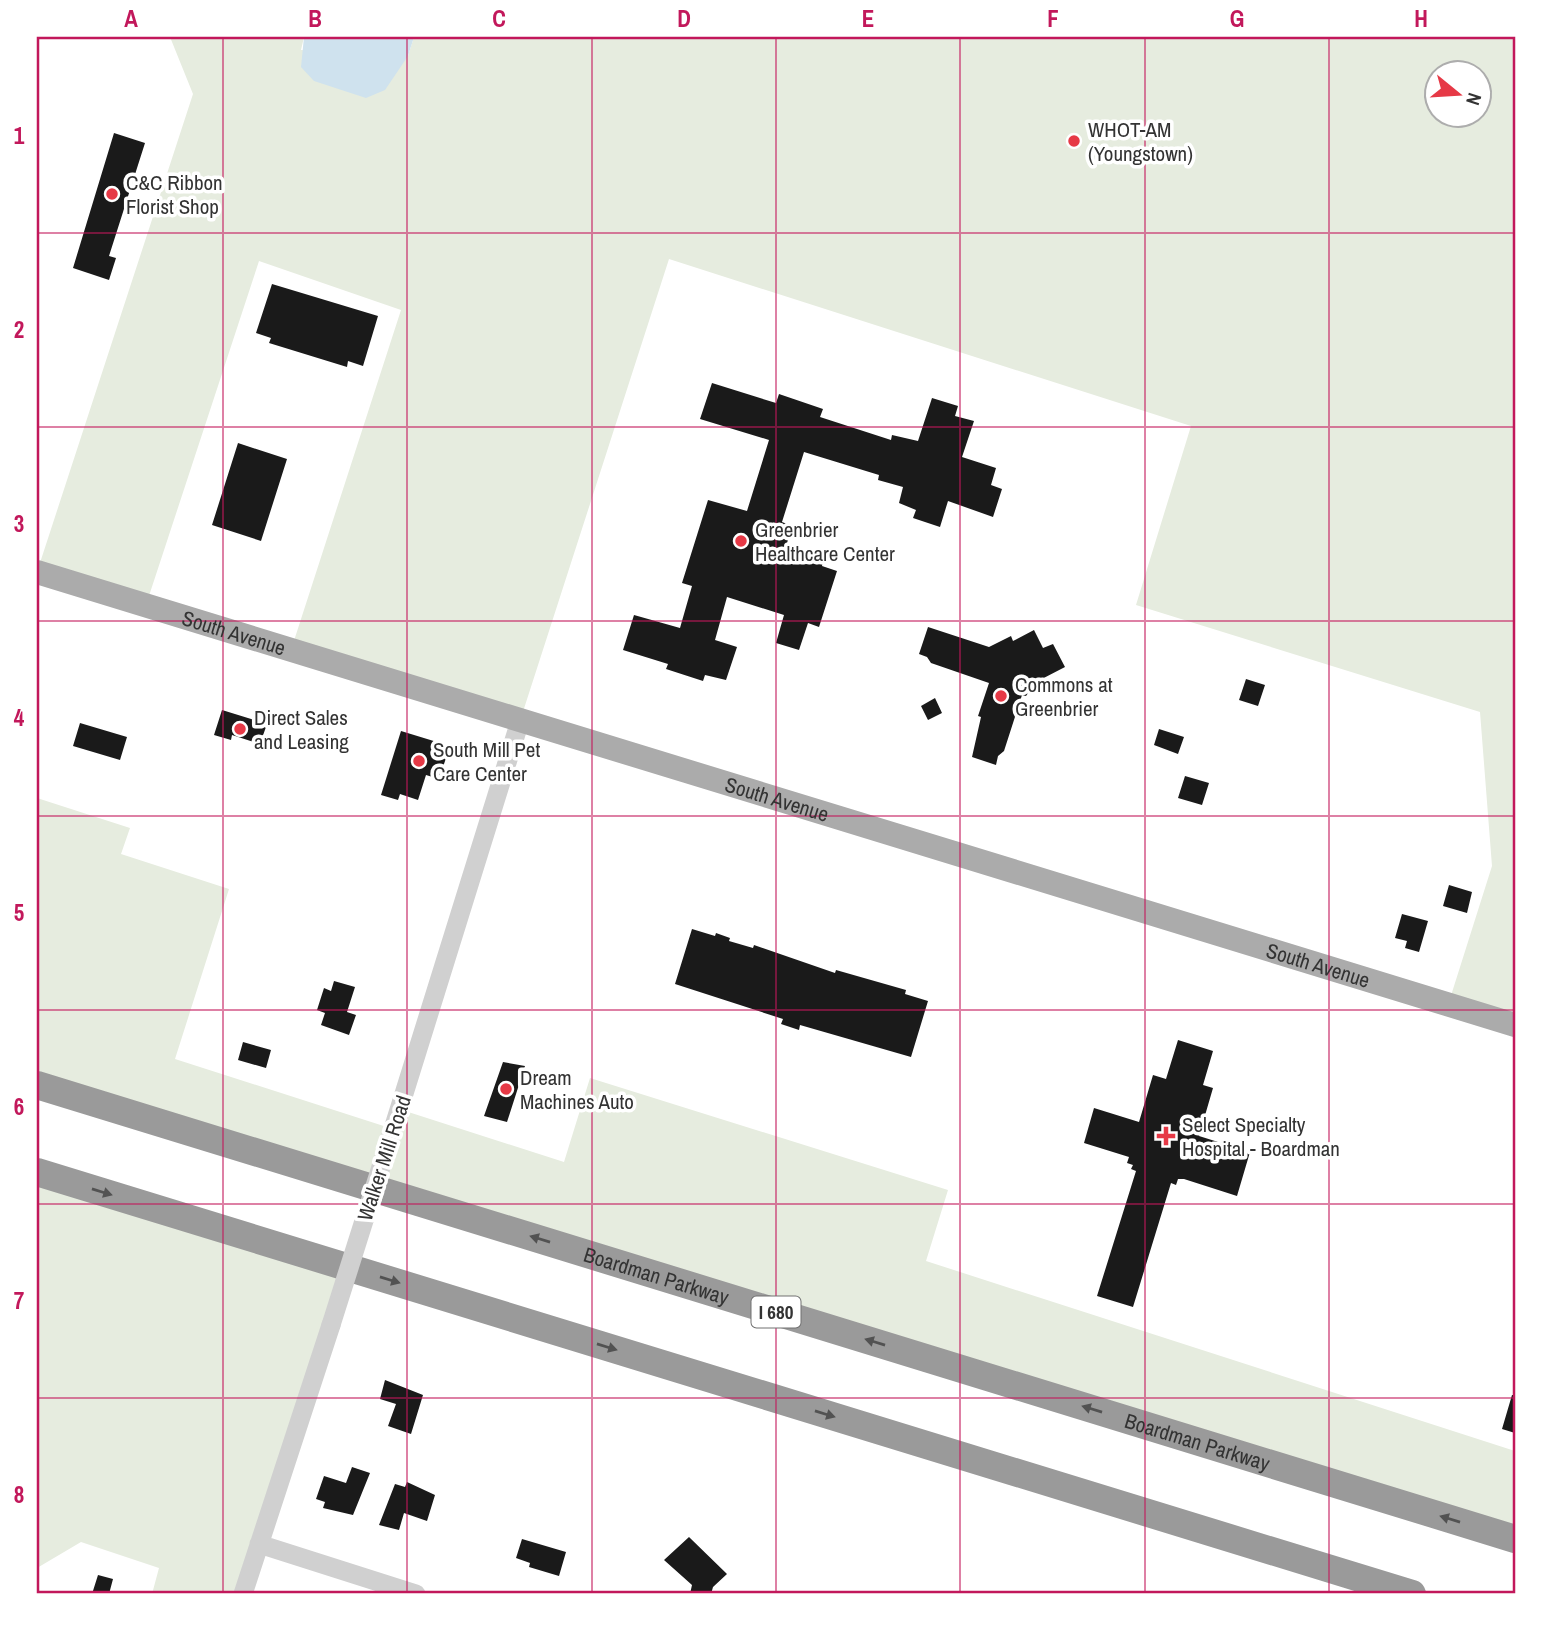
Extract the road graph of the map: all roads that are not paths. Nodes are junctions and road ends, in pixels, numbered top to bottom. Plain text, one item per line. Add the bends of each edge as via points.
1 (37, 572) edge
2 (520, 721) junction
3 (1515, 1025) edge
4 (37, 1085) edge
5 (37, 1172) edge
6 (1515, 1539) edge
7 (259, 1544) junction
8 (243, 1594) edge
9 (416, 1594) edge
10 (1412, 1594) edge

1 - 2 main road, South Avenue
2 - 3 main road, South Avenue
2 - 7 street, Walker Mill Road, bridge
6 -> 4 highway, Boardman Parkway / I 680
5 -> 10 highway
7 - 8 street, Walker Mill Road
7 - 9 street

